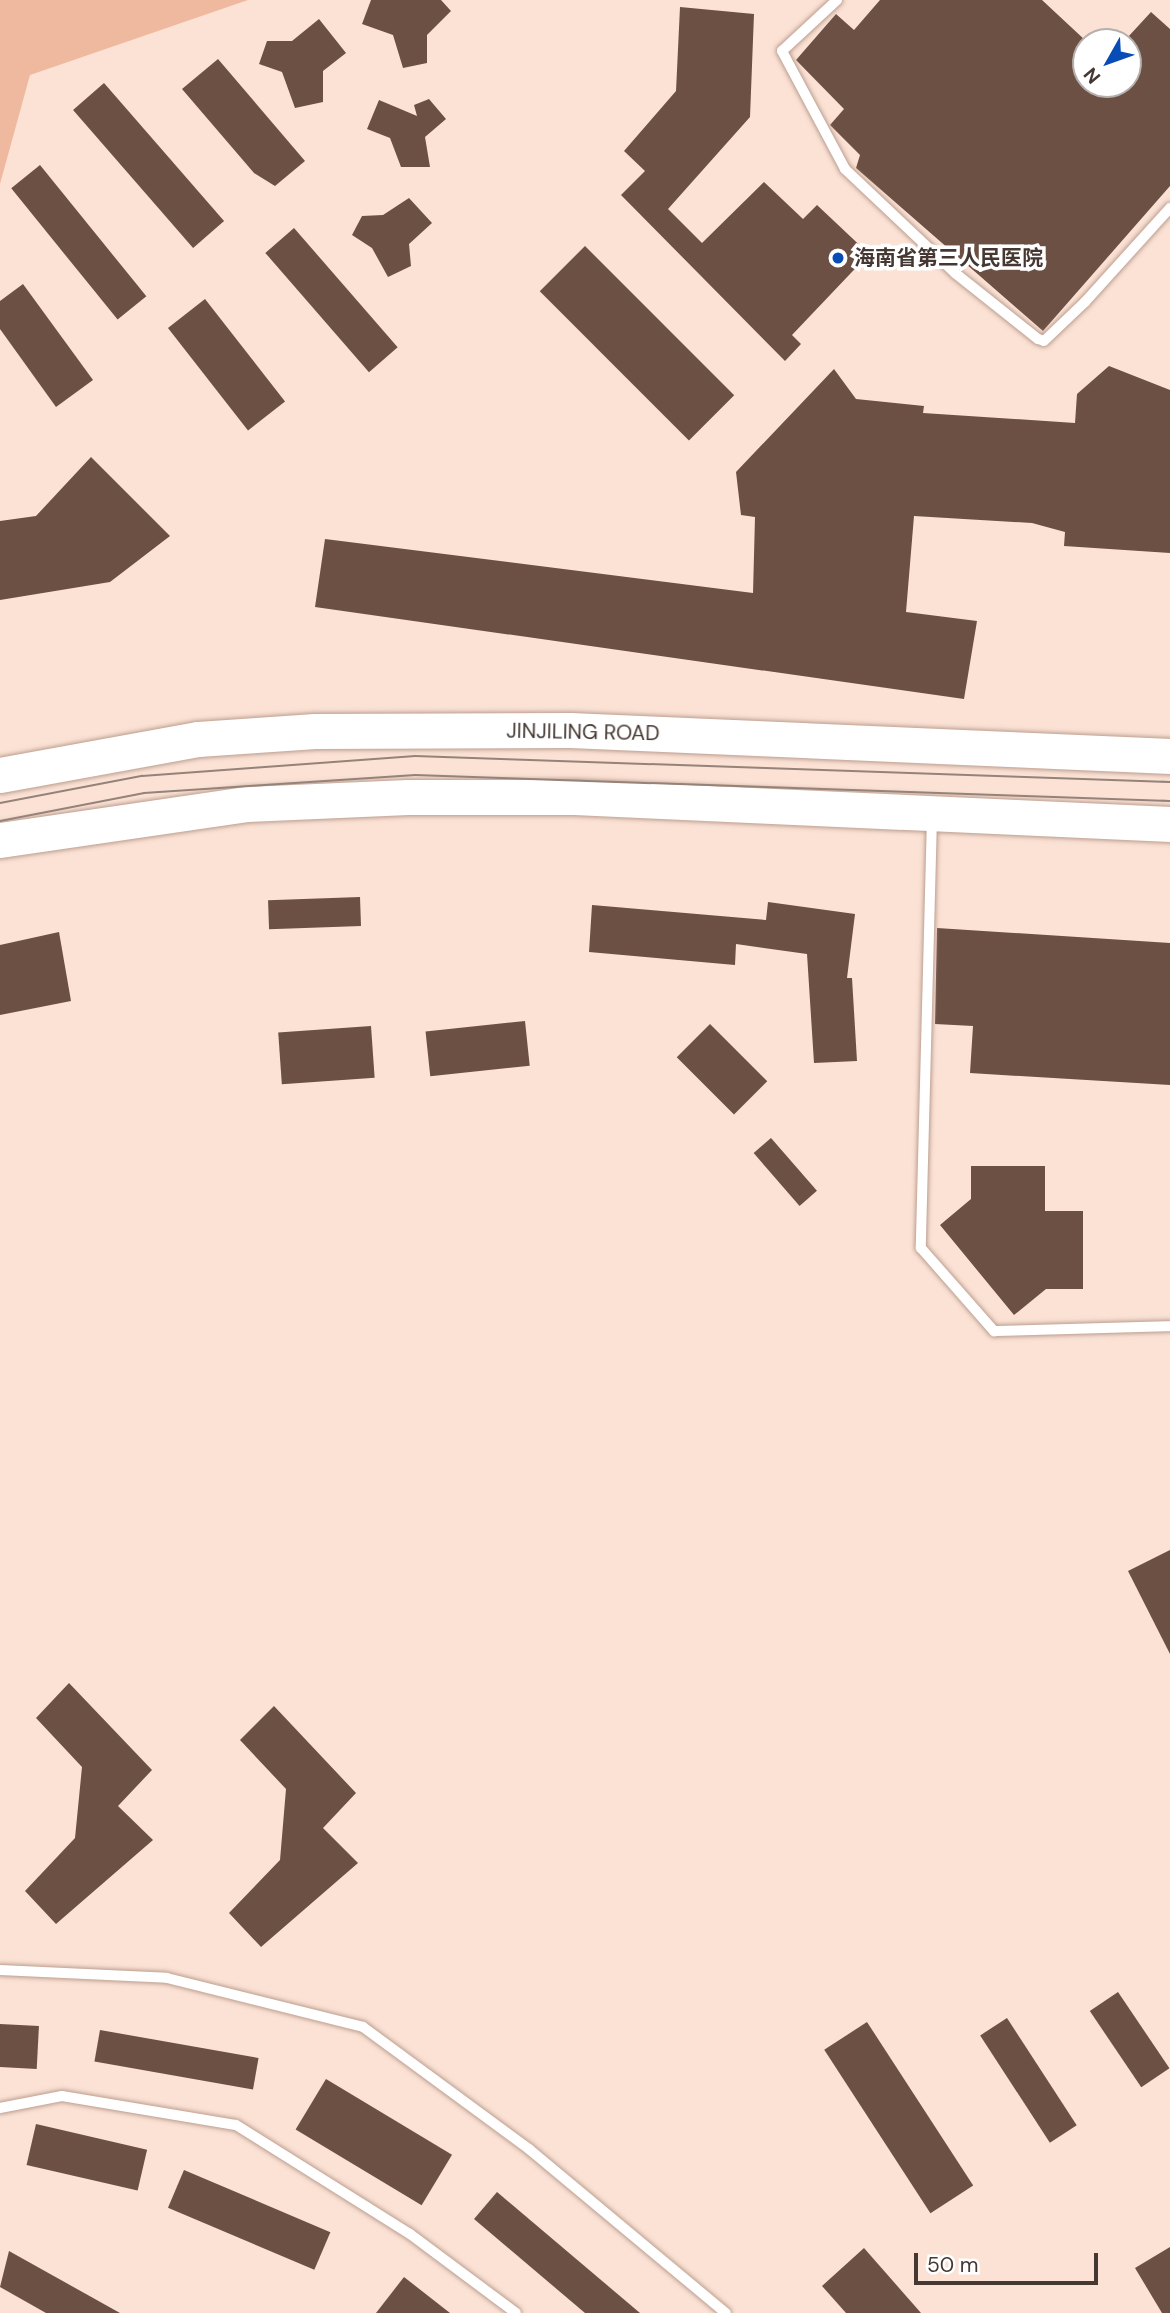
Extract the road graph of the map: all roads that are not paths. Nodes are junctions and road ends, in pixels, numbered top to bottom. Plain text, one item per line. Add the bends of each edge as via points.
1 (837, 0) edge
2 (1170, 208) edge
3 (1170, 756) edge
4 (0, 775) edge
5 (933, 810) junction
6 (1170, 824) edge
7 (0, 840) edge
8 (1170, 1326) edge
9 (0, 1970) edge
10 (0, 2108) edge
11 (516, 2313) edge
12 (726, 2313) edge

1 - 2 lane via 782,51 845,169 955,273 1038,339 1044,341 1085,302
3 - 4 main road, JINJILING ROAD via 570,730 315,731 198,739
5 - 6 main road
5 - 7 main road via 408,797 247,804
5 - 8 lane via 921,1248 994,1331
9 - 12 lane via 167,1978 363,2027 529,2149
10 - 11 lane via 62,2096 236,2125 410,2234

